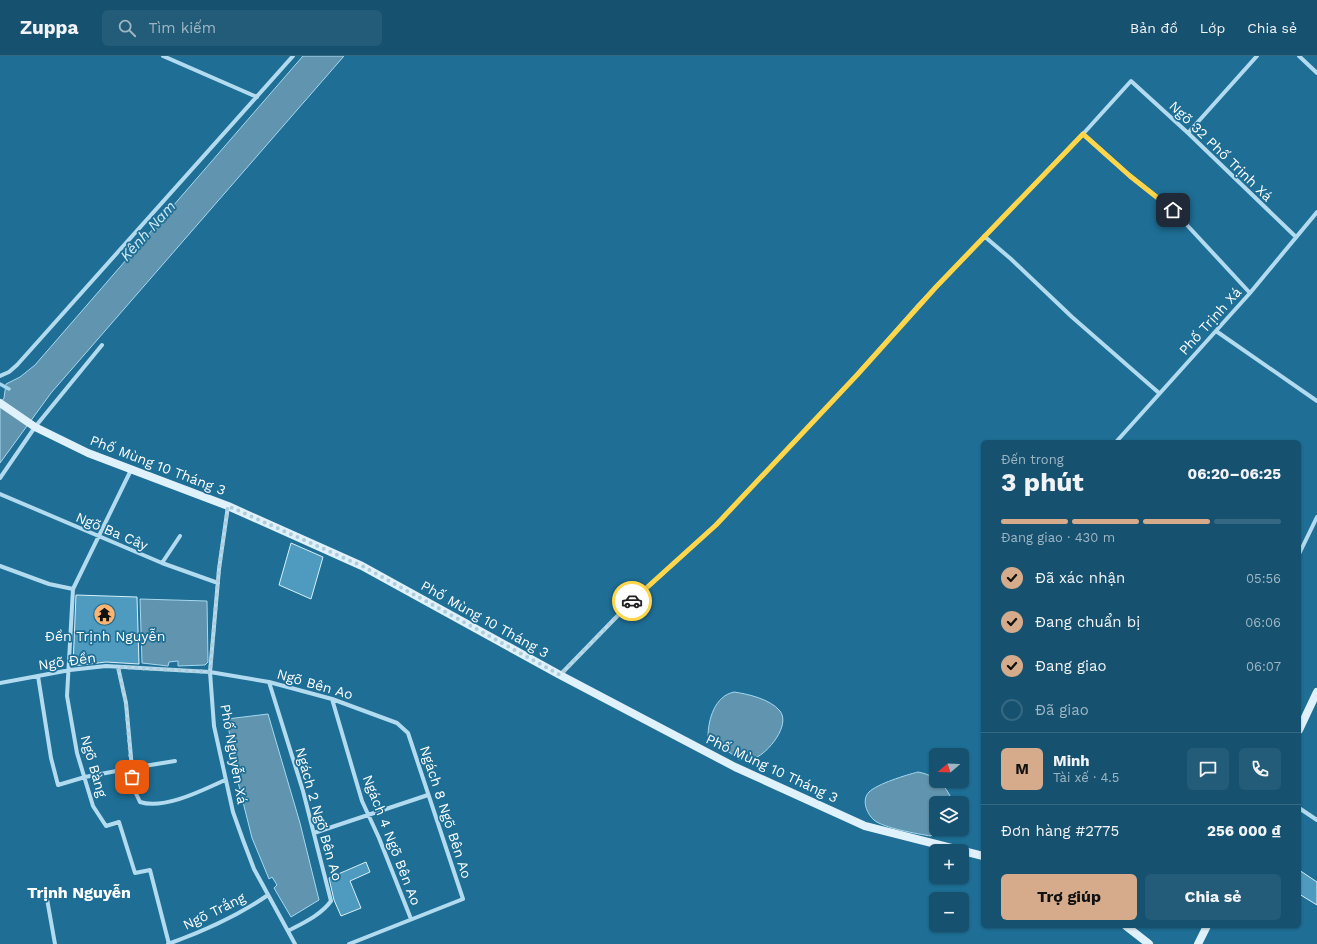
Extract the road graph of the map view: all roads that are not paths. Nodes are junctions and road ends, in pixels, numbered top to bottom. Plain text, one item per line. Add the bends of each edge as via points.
1 (163, 56) edge
2 (293, 56) edge
3 (1257, 56) edge
4 (1299, 56) edge
5 (1317, 73) edge
6 (257, 97) junction
7 (1188, 133) junction
8 (1083, 134) junction
9 (1317, 212) edge
10 (984, 236) junction
11 (1296, 237) junction
12 (1250, 293) junction
13 (1216, 331) junction
14 (102, 345) dead end
15 (0, 376) edge
16 (1159, 393) junction
17 (1317, 401) edge
18 (0, 403) edge
19 (35, 426) junction
20 (1118, 440) edge
21 (131, 470) junction
22 (0, 478) edge
23 (0, 494) edge
24 (228, 506) junction
25 (1317, 517) edge
26 (180, 536) dead end
27 (98, 537) junction
28 (1301, 550) edge
29 (162, 563) junction
30 (0, 566) edge
31 (218, 583) junction
32 (73, 588) junction
33 (118, 667) junction
34 (70, 670) junction
35 (210, 672) junction
36 (560, 675) junction
37 (38, 676) junction
38 (269, 682) junction
39 (0, 683) edge
40 (1317, 692) edge
41 (332, 699) junction
42 (1301, 726) edge
43 (408, 732) joint
44 (175, 761) dead end
45 (132, 768) junction
46 (86, 777) junction
47 (225, 780) junction
48 (428, 795) junction
49 (1301, 809) edge
50 (368, 815) junction
51 (1317, 820) edge
52 (314, 833) junction
53 (981, 855) edge
54 (268, 896) junction
55 (47, 899) dead end
56 (411, 919) junction
57 (1129, 928) edge
58 (1206, 928) edge
59 (288, 931) junction
60 (55, 944) edge
61 (168, 944) edge
62 (295, 944) edge
63 (349, 944) edge
64 (1149, 944) edge
65 (1198, 944) edge

1 - 6 street
2 - 6 street
3 - 7 street
4 - 5 street
6 - 15 street via 17,365
7 - 8 street, Ngõ 32 Phố Trịnh Xá via 1131,81
7 - 11 street, Ngõ 32 Phố Trịnh Xá
8 - 10 street
8 - 12 street via 1173,210
9 - 11 street, Phố Trịnh Xá
10 - 16 street
10 - 36 street via 716,525 629,604
11 - 12 street, Phố Trịnh Xá
12 - 13 street, Phố Trịnh Xá
13 - 16 street, Phố Trịnh Xá
13 - 17 street
14 - 19 street
16 - 20 street, Phố Trịnh Xá
18 - 19 main road, Phố Mùng 10 Tháng 3
19 - 21 main road, Phố Mùng 10 Tháng 3 via 88,453
19 - 22 street
21 - 24 main road, Phố Mùng 10 Tháng 3
21 - 27 street
23 - 27 street, Ngõ Ba Cây
24 - 31 street, Phố Nguyễn Xá
24 - 36 main road, Phố Mùng 10 Tháng 3 via 362,566
25 - 28 street
26 - 29 street
27 - 29 street, Ngõ Ba Cây
27 - 32 street
29 - 31 street, Ngõ Ba Cây
30 - 32 street via 49,584
31 - 35 street, Phố Nguyễn Xá
32 - 34 street, Ngõ Bàng via 69,637
33 - 34 street, Ngõ Đền
33 - 35 street, Ngõ Đền
33 - 45 street via 126,703
34 - 37 street, Ngõ Đền
34 - 46 street, Ngõ Bàng via 67,696 77,753
35 - 38 street, Ngõ Bên Ao
35 - 47 street, Phố Nguyễn Xá via 214,726
36 - 53 main road, Phố Mùng 10 Tháng 3 via 735,767 865,826
37 - 39 street, Ngõ Đền
37 - 46 street via 51,758 58,785
38 - 41 street, Ngõ Bên Ao
38 - 52 street, Ngách 2 Ngõ Bên Ao
40 - 42 main road
41 - 43 street, Ngõ Bên Ao via 397,723
41 - 50 street, Ngách 4 Ngõ Bên Ao
43 - 48 street, Ngách 8 Ngõ Bên Ao
44 - 45 street
45 - 46 street
45 - 47 street via 133,787 140,802 149,805 187,796
46 - 61 street, Ngõ Bàng via 93,806 106,826 119,822 135,873 150,870
47 - 54 street, Phố Nguyễn Xá via 243,840
48 - 50 street
48 - 56 street, Ngách 8 Ngõ Bên Ao via 463,899
49 - 51 street
50 - 52 street
50 - 56 street, Ngách 4 Ngõ Bên Ao
52 - 59 street, Ngách 2 Ngõ Bên Ao via 331,901 311,918
54 - 59 street, Phố Nguyễn Xá
54 - 61 street, Ngõ Trắng via 244,912
55 - 60 street
56 - 63 street
57 - 64 main road
58 - 65 main road
59 - 62 street, Phố Nguyễn Xá

